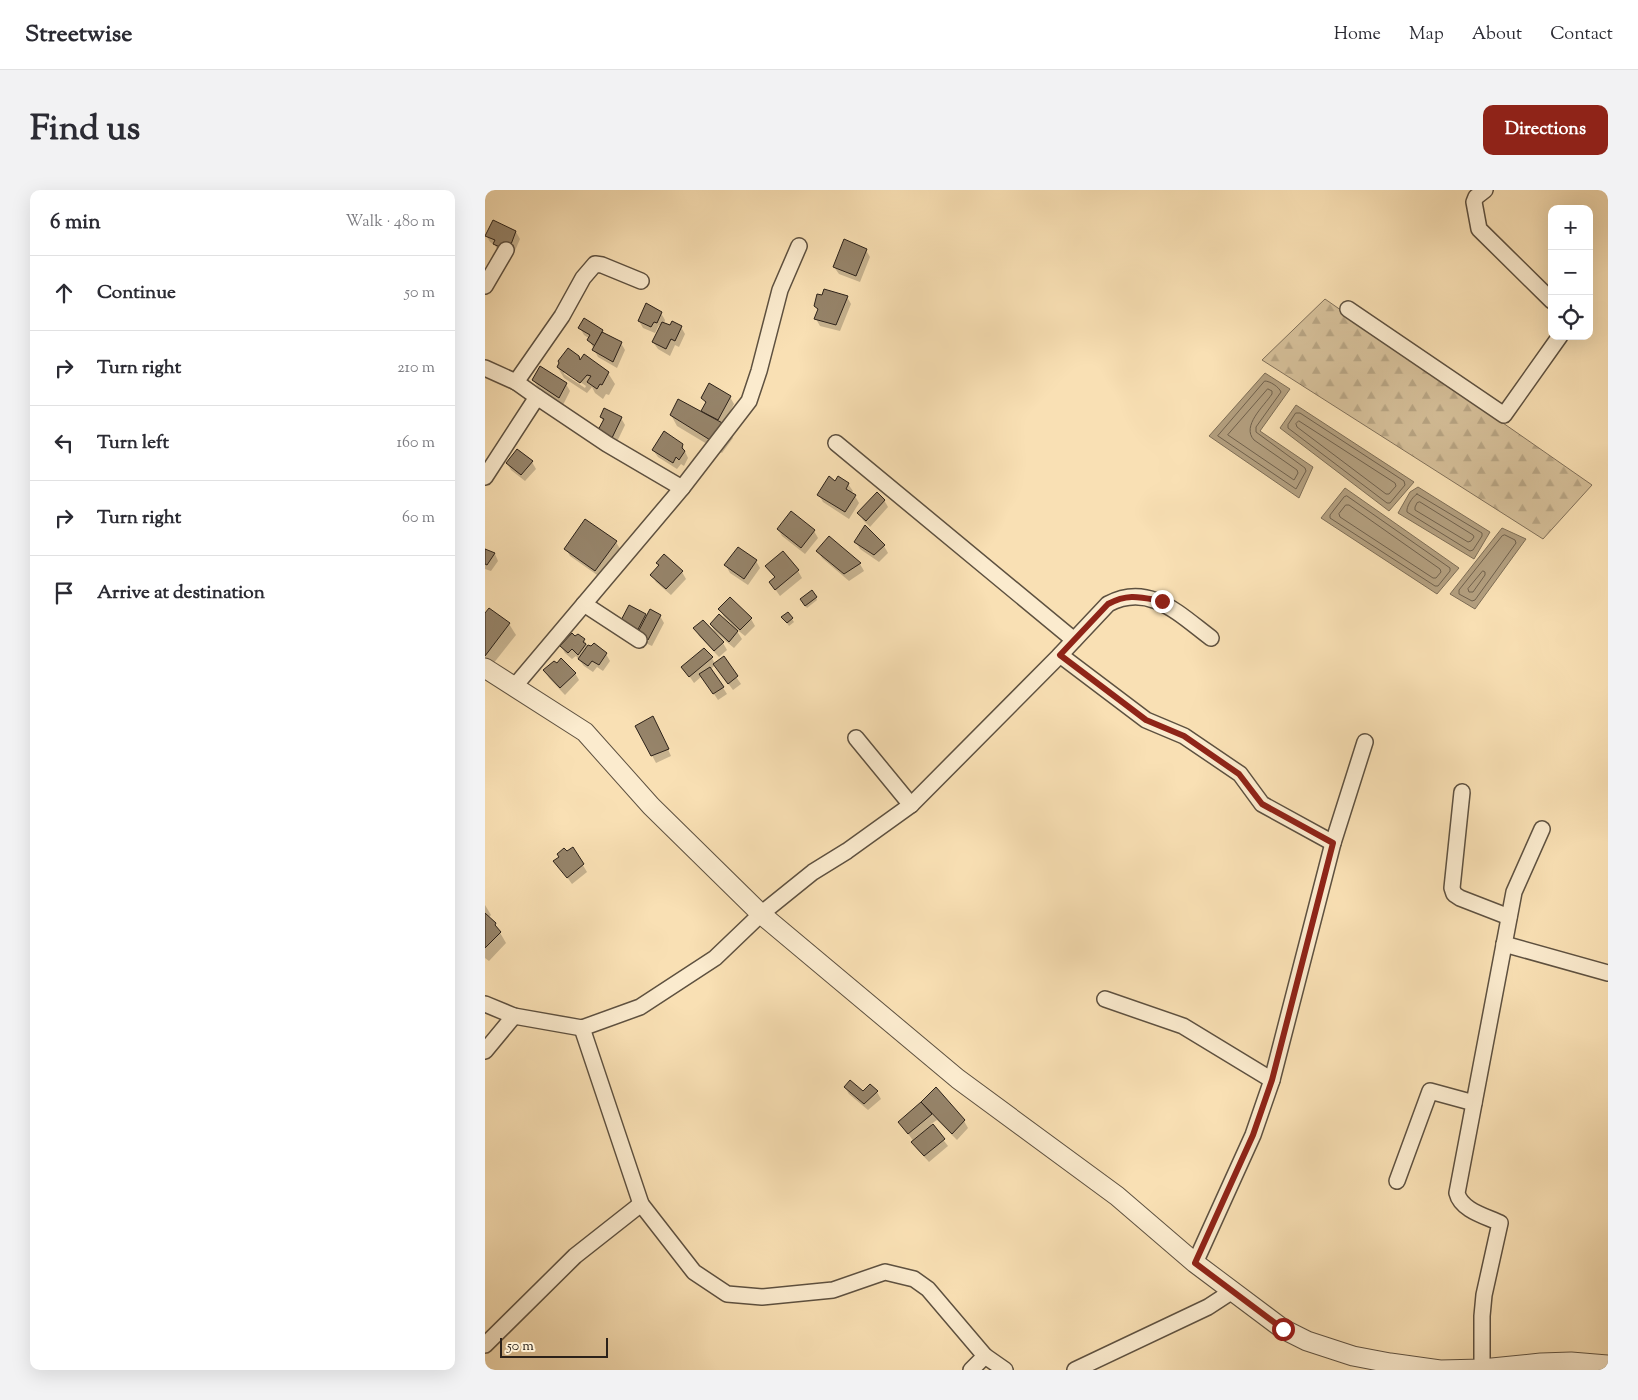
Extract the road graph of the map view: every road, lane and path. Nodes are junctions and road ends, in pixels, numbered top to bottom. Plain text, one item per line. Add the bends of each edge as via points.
1 (1477, 192) edge
2 (799, 246) dead end
3 (506, 250) dead end
4 (641, 281) dead end
5 (485, 286) edge
6 (1548, 297) edge
7 (1348, 310) dead end
8 (1557, 340) edge
9 (485, 368) edge
10 (517, 382) junction
11 (537, 397) junction
12 (836, 443) dead end
13 (485, 477) edge
14 (682, 488) junction
15 (584, 604) junction
16 (1211, 638) dead end
17 (639, 640) dead end
18 (1074, 640) junction
19 (1060, 655) junction
20 (485, 668) edge
21 (514, 687) junction
22 (856, 738) dead end
23 (1365, 742) dead end
24 (1462, 792) dead end
25 (911, 805) junction
26 (1542, 829) dead end
27 (1333, 843) junction
28 (761, 914) junction
29 (1509, 917) junction
30 (1503, 944) junction
31 (1608, 973) edge
32 (1105, 999) dead end
33 (485, 1004) edge
34 (514, 1016) junction
35 (582, 1028) junction
36 (485, 1051) edge
37 (1272, 1080) junction
38 (1474, 1103) junction
39 (1397, 1181) dead end
40 (641, 1204) junction
41 (1195, 1263) junction
42 (1231, 1292) junction
43 (485, 1344) edge
44 (985, 1356) junction
45 (1608, 1365) edge
46 (1401, 1367) edge
47 (1528, 1367) edge
48 (1482, 1369) edge
49 (971, 1370) edge
50 (1005, 1370) edge
51 (1075, 1370) edge

1 - 6 street via 1475,208 1479,228
2 - 14 street via 780,290 749,401
3 - 5 street
4 - 10 street via 595,264
7 - 8 street via 1504,415
9 - 10 street
10 - 11 street
11 - 13 street
11 - 14 street via 607,444
12 - 18 street
14 - 15 street
15 - 17 street
15 - 21 street
16 - 18 street via 1162,601 1133,596 1118,598 1108,604
18 - 19 street
19 - 25 street
19 - 27 street via 1146,720 1184,736 1239,774 1262,804
20 - 21 street
21 - 28 street via 585,732 651,806
22 - 25 street
23 - 27 street
24 - 29 street via 1454,894
25 - 28 street via 813,872
26 - 29 street via 1514,892
27 - 37 street
28 - 35 street via 715,958 640,1007
28 - 41 street via 958,1079 1117,1196
29 - 30 street
30 - 31 street
30 - 38 street
32 - 37 street via 1183,1026
33 - 34 street
34 - 35 street
34 - 36 street
35 - 40 street
37 - 41 street via 1253,1135
38 - 39 street via 1431,1092
38 - 48 street via 1457,1193 1463,1205 1500,1223 1484,1295
40 - 43 street via 575,1256
40 - 44 street via 694,1272 727,1294 762,1296 833,1290 885,1272 914,1279 928,1289
41 - 42 street
42 - 46 street via 1283,1329 1307,1341
42 - 51 street via 1208,1307
44 - 49 street
44 - 50 street
45 - 47 street via 1571,1362
46 - 48 street
47 - 48 street

